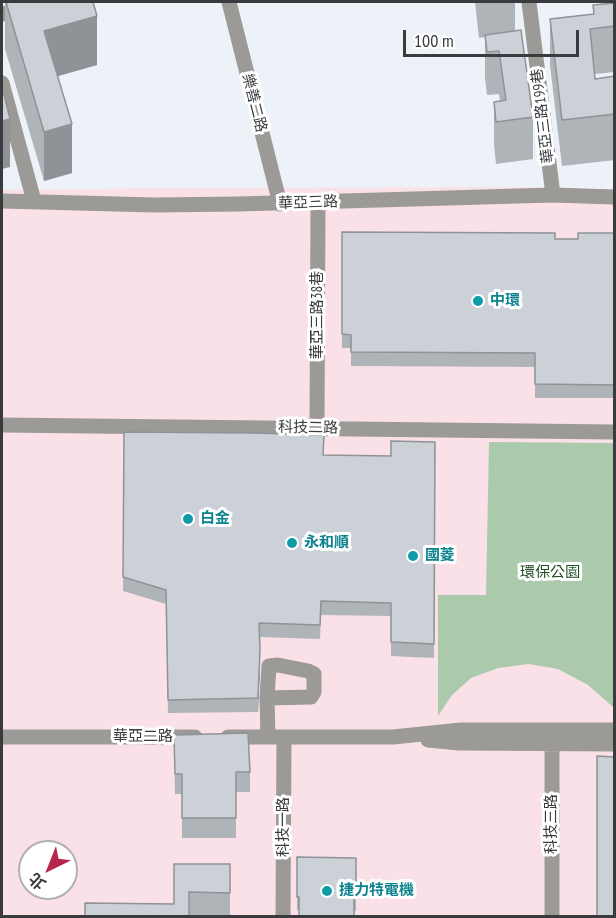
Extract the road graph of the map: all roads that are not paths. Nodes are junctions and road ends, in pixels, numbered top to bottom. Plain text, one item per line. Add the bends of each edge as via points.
1 (229, 2) edge
2 (530, 2) edge
3 (43, 8) edge
4 (2, 14) edge
5 (2, 82) edge
6 (553, 195) junction
7 (615, 197) edge
8 (2, 201) edge
9 (33, 201) junction
10 (318, 202) junction
11 (280, 204) junction
12 (2, 425) edge
13 (317, 428) junction
14 (615, 432) edge
15 (267, 698) dead end
16 (615, 730) edge
17 (2, 737) edge
18 (276, 737) junction
19 (552, 737) junction
20 (615, 744) edge
21 (284, 916) edge
22 (552, 916) edge

1 - 11 street, 樂善二路
2 - 6 street, 華亞三路199巷
3 - 4 street
5 - 9 street
6 - 7 street, 華亞三路
6 - 10 street, 華亞三路
8 - 9 street, 華亞三路
9 - 11 street, 華亞三路
10 - 11 street, 華亞三路
10 - 13 street, 華亞三路38巷
12 - 13 street, 科技二路
13 - 14 street, 科技二路
15 - 18 street, 科技一路
16 - 19 street, 華亞二路
17 - 18 street, 華亞二路
18 - 19 street, 華亞二路 via 393,736 459,743
18 - 21 street, 科技一路
19 - 20 street, 華亞二路
19 - 22 street, 科技三路

